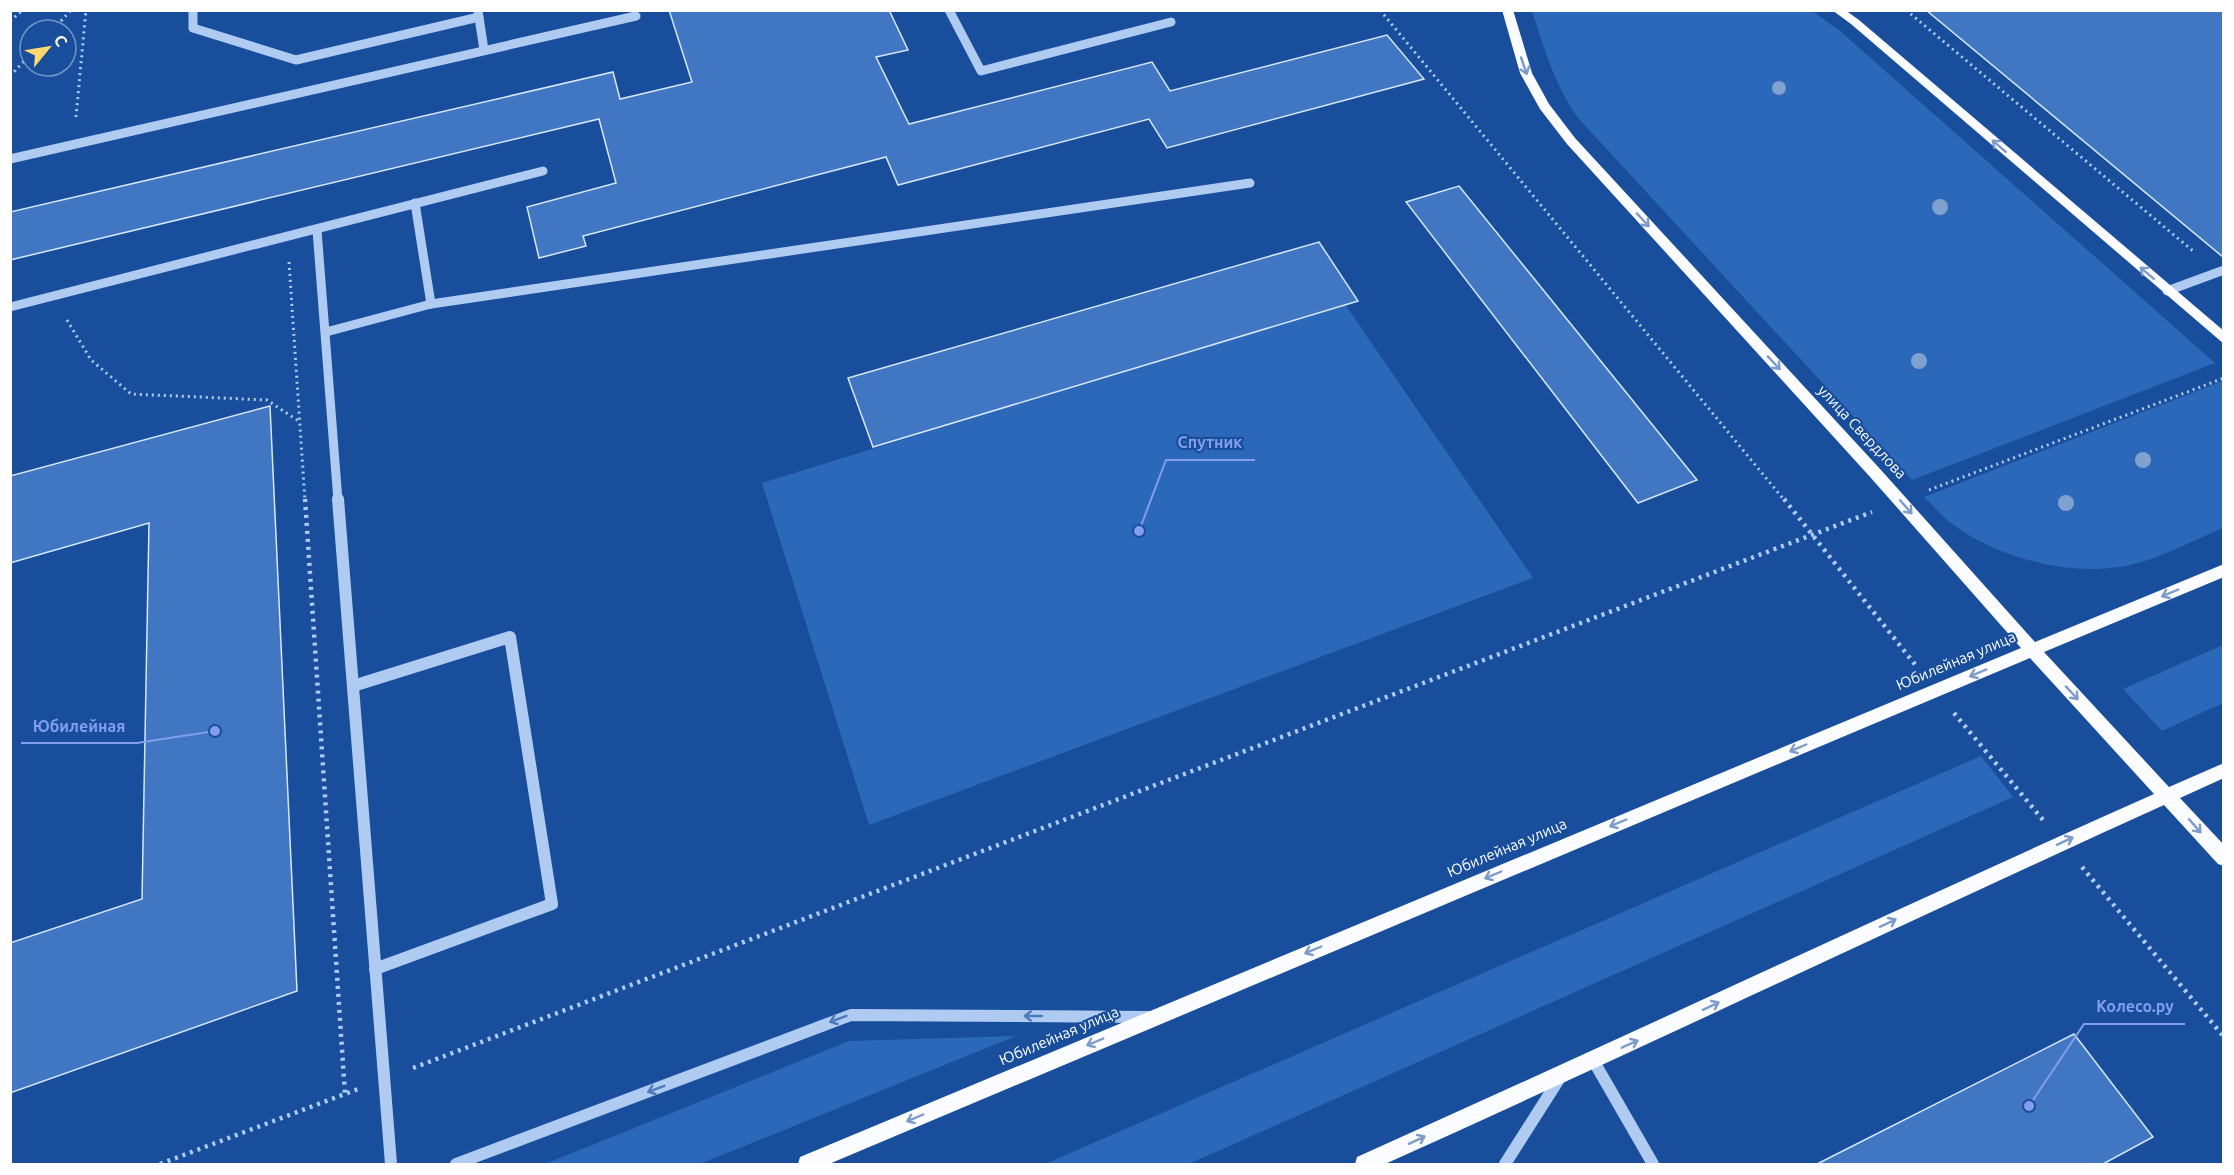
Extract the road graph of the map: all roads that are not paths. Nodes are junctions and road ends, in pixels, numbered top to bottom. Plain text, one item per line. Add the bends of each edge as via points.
1 (193, 10) edge
2 (949, 10) edge
3 (1507, 10) edge
4 (1837, 10) edge
5 (479, 14) edge
6 (636, 16) dead end
7 (1171, 22) dead end
8 (484, 51) junction
9 (10, 159) edge
10 (543, 171) dead end
11 (1250, 183) dead end
12 (415, 203) junction
13 (317, 230) junction
14 (2223, 270) edge
15 (2167, 291) junction
16 (431, 304) junction
17 (10, 307) edge
18 (326, 332) junction
19 (2223, 339) edge
20 (2223, 570) edge
21 (2032, 650) junction
22 (353, 686) junction
23 (2223, 770) edge
24 (2167, 794) junction
25 (2223, 858) edge
26 (375, 969) junction
27 (1154, 1017) junction
28 (1593, 1060) junction
29 (1563, 1073) junction
30 (391, 1164) edge
31 (456, 1164) edge
32 (807, 1164) edge
33 (1364, 1164) edge
34 (1505, 1164) edge
35 (1653, 1164) edge

1 - 5 street via 193,28 296,60
2 - 7 street via 981,70
3 -> 21 main road, улица Свердлова via 1526,73 1544,106 1571,141
15 -> 4 main road
5 - 8 street
6 - 8 street
8 - 9 street
10 - 12 street
11 - 16 street
12 - 13 street
12 - 16 street
13 - 17 street
13 - 18 street
14 - 15 street
15 - 19 main road
16 - 18 street
18 - 22 street
20 -> 21 main road, Юбилейная улица
21 -> 24 main road, улица Свердлова
21 -> 27 main road, Юбилейная улица
22 - 26 street
22 - 26 street via 510,637 552,904
23 - 24 main road
24 -> 25 main road, улица Свердлова
28 -> 24 main road
26 - 30 street
27 -> 31 street via 851,1015
27 -> 32 main road, Юбилейная улица
28 - 29 main road
28 - 35 street
33 -> 29 main road
29 - 34 street

